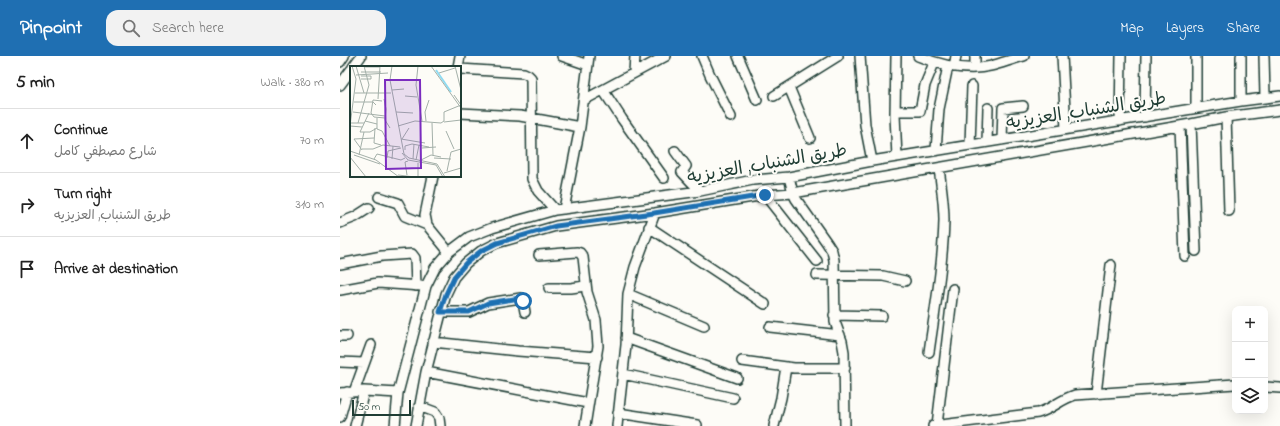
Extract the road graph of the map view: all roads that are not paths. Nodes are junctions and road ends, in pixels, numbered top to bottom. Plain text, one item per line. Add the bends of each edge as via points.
1 (344, 56) edge
2 (361, 56) edge
3 (460, 56) edge
4 (562, 56) edge
5 (635, 56) edge
6 (666, 56) edge
7 (702, 56) edge
8 (738, 56) edge
9 (860, 56) edge
10 (896, 56) edge
11 (918, 56) edge
12 (956, 56) edge
13 (975, 56) edge
14 (1024, 56) edge
15 (1062, 56) edge
16 (1121, 56) edge
17 (1146, 56) edge
18 (1196, 56) edge
19 (1240, 56) edge
20 (1264, 56) edge
21 (835, 57) edge
22 (1009, 58) edge
23 (652, 59) edge
24 (588, 60) edge
25 (340, 62) edge
26 (934, 63) junction
27 (354, 66) edge
28 (458, 66) edge
29 (951, 66) junction
30 (975, 67) junction
31 (461, 69) edge
32 (350, 71) edge
33 (634, 72) junction
34 (340, 85) edge
35 (972, 86) dead end
36 (789, 87) junction
37 (603, 90) junction
38 (774, 96) dead end
39 (1280, 96) edge
40 (1265, 97) junction
41 (584, 100) junction
42 (757, 100) dead end
43 (1241, 101) junction
44 (1023, 106) dead end
45 (988, 108) dead end
46 (1196, 108) junction
47 (1280, 110) edge
48 (895, 111) junction
49 (461, 113) edge
50 (730, 117) dead end
51 (1146, 117) junction
52 (1226, 117) junction
53 (531, 118) junction
54 (1120, 121) junction
55 (1191, 124) junction
56 (1180, 126) junction
57 (580, 127) junction
58 (1066, 129) junction
59 (810, 138) dead end
60 (1002, 140) junction
61 (987, 142) junction
62 (970, 145) junction
63 (936, 150) junction
64 (675, 151) dead end
65 (897, 157) junction
66 (872, 161) junction
67 (939, 168) junction
68 (827, 169) junction
69 (433, 177) edge
70 (789, 177) junction
71 (664, 178) dead end
72 (830, 186) junction
73 (700, 191) junction
74 (793, 193) junction
75 (765, 195) junction
76 (379, 197) dead end
77 (369, 208) dead end
78 (559, 209) junction
79 (1229, 211) dead end
80 (654, 213) junction
81 (340, 223) edge
82 (427, 225) junction
83 (649, 227) junction
84 (1196, 251) dead end
85 (449, 252) junction
86 (539, 255) dead end
87 (1185, 256) dead end
88 (817, 260) dead end
89 (340, 264) edge
90 (1111, 264) dead end
91 (817, 274) dead end
92 (834, 275) junction
93 (905, 281) dead end
94 (416, 286) junction
95 (426, 286) junction
96 (586, 286) junction
97 (549, 288) dead end
98 (953, 289) dead end
99 (340, 290) edge
100 (628, 294) junction
101 (765, 304) dead end
102 (440, 312) junction
103 (525, 312) dead end
104 (834, 315) junction
105 (882, 316) dead end
106 (704, 326) dead end
107 (770, 327) dead end
108 (840, 335) junction
109 (626, 338) junction
110 (433, 342) junction
111 (371, 345) dead end
112 (929, 352) dead end
113 (597, 357) junction
114 (742, 361) dead end
115 (340, 362) edge
116 (364, 363) junction
117 (786, 367) junction
118 (845, 368) junction
119 (426, 372) junction
120 (623, 374) junction
121 (737, 378) dead end
122 (1232, 384) edge
123 (1268, 387) edge
124 (1280, 388) edge
125 (364, 391) junction
126 (347, 392) edge
127 (398, 392) junction
128 (1096, 394) junction
129 (733, 398) dead end
130 (588, 403) junction
131 (419, 406) junction
132 (618, 414) junction
133 (340, 417) edge
134 (1007, 421) edge
135 (697, 424) dead end
136 (940, 425) edge
137 (355, 426) edge
138 (395, 426) edge
139 (416, 426) edge
140 (440, 426) edge
141 (586, 426) edge
142 (617, 426) edge
143 (774, 426) edge
144 (845, 426) edge

1 - 25 street
2 - 27 street
3 - 28 street
4 - 24 street
5 - 33 street
6 - 23 street
7 - 50 street
8 - 42 street
9 - 66 street via 865,125
10 - 48 street
11 - 26 street
12 - 29 street
13 - 30 street
14 - 22 street
15 - 58 street
16 - 54 street
17 - 51 street
18 - 46 street
19 - 43 street
20 - 40 street
21 - 36 street
22 - 30 street via 990,66
23 - 33 street
24 - 41 street
26 - 29 street
26 - 48 street via 925,85 920,111
29 - 30 street
29 - 63 street via 939,109
31 - 53 street via 528,75 531,78
32 - 34 street
33 - 37 street
35 - 62 street
36 - 38 street
36 - 59 street
37 - 41 street
37 - 71 street
39 - 40 street, طريق الشنباب, العزيزيه
40 - 43 street, طريق الشنباب, العزيزيه
41 - 57 street
43 - 46 street, طريق الشنباب, العزيزيه
44 - 60 street via 1003,108
45 - 61 street
46 - 51 street, طريق الشنباب, العزيزيه
47 - 52 street, طريق الشنباب, العزيزيه
48 - 65 street
49 - 53 street
51 - 54 street, طريق الشنباب, العزيزيه
52 - 55 street, طريق الشنباب, العزيزيه
52 - 79 street
53 - 57 street
53 - 78 street via 532,179 538,191
54 - 58 street, طريق الشنباب, العزيزيه
55 - 56 street, طريق الشنباب, العزيزيه
55 - 84 street
56 - 67 street, طريق الشنباب, العزيزيه
56 - 87 street
57 - 78 street
58 - 60 street, طريق الشنباب, العزيزيه
60 - 61 street, طريق الشنباب, العزيزيه
61 - 62 street, طريق الشنباب, العزيزيه
62 - 63 street, طريق الشنباب, العزيزيه
63 - 65 street, طريق الشنباب, العزيزيه
64 - 73 street via 686,166 682,172
65 - 66 street, طريق الشنباب, العزيزيه
66 - 68 street, طريق الشنباب, العزيزيه
67 - 72 street, طريق الشنباب, العزيزيه
67 - 112 street via 944,228
68 - 70 street, طريق الشنباب, العزيزيه
68 - 72 street
69 - 82 street via 425,215
70 - 73 street, طريق الشنباب, العزيزيه via 753,180
70 - 74 street
72 - 74 street, طريق الشنباب, العزيزيه
73 - 78 street, طريق الشنباب, العزيزيه
74 - 75 street, طريق الشنباب, العزيزيه
74 - 92 street via 832,251
75 - 80 street, طريق الشنباب, العزيزيه
75 - 88 street
76 - 82 street via 398,204 405,216
77 - 81 street
78 - 85 street, طريق الشنباب, العزيزيه via 492,228 469,237
80 - 83 street
80 - 102 street, طريق الشنباب, العزيزيه via 556,226 497,243 481,251 454,277
82 - 85 street
83 - 100 street
83 - 101 street
85 - 95 street, طريق الشنباب, العزيزيه
86 - 96 street via 580,253 583,258
89 - 94 street via 382,256 412,254 415,258
90 - 128 street
91 - 92 street
92 - 93 street via 883,276
92 - 104 street
94 - 95 street
94 - 99 street via 378,283
95 - 127 street, طريق الشنباب, العزيزيه
96 - 97 street
96 - 113 street via 596,320
98 - 136 street
100 - 106 street
100 - 109 street
102 - 103 street via 469,312 488,303 520,298
102 - 110 street, طريق الشنباب, العزيزيه
104 - 105 street
104 - 108 street
107 - 108 street
108 - 118 street via 844,346
109 - 120 street
109 - 121 street
110 - 113 street
110 - 119 street, طريق الشنباب, العزيزيه
111 - 116 street
113 - 130 street
114 - 117 street
115 - 116 street
116 - 126 street
117 - 118 street
117 - 143 street via 782,398
118 - 144 street
119 - 130 street
119 - 131 street, طريق الشنباب, العزيزيه
120 - 129 street
120 - 132 street
122 - 128 street
123 - 124 street
125 - 126 street
125 - 127 street
125 - 137 street
126 - 133 street
127 - 138 street, طريق الشنباب, العزيزيه
128 - 134 street via 1067,397 1046,410
130 - 141 street
131 - 139 street, طريق الشنباب, العزيزيه
131 - 140 street via 436,412
132 - 135 street
132 - 142 street
134 - 136 street

